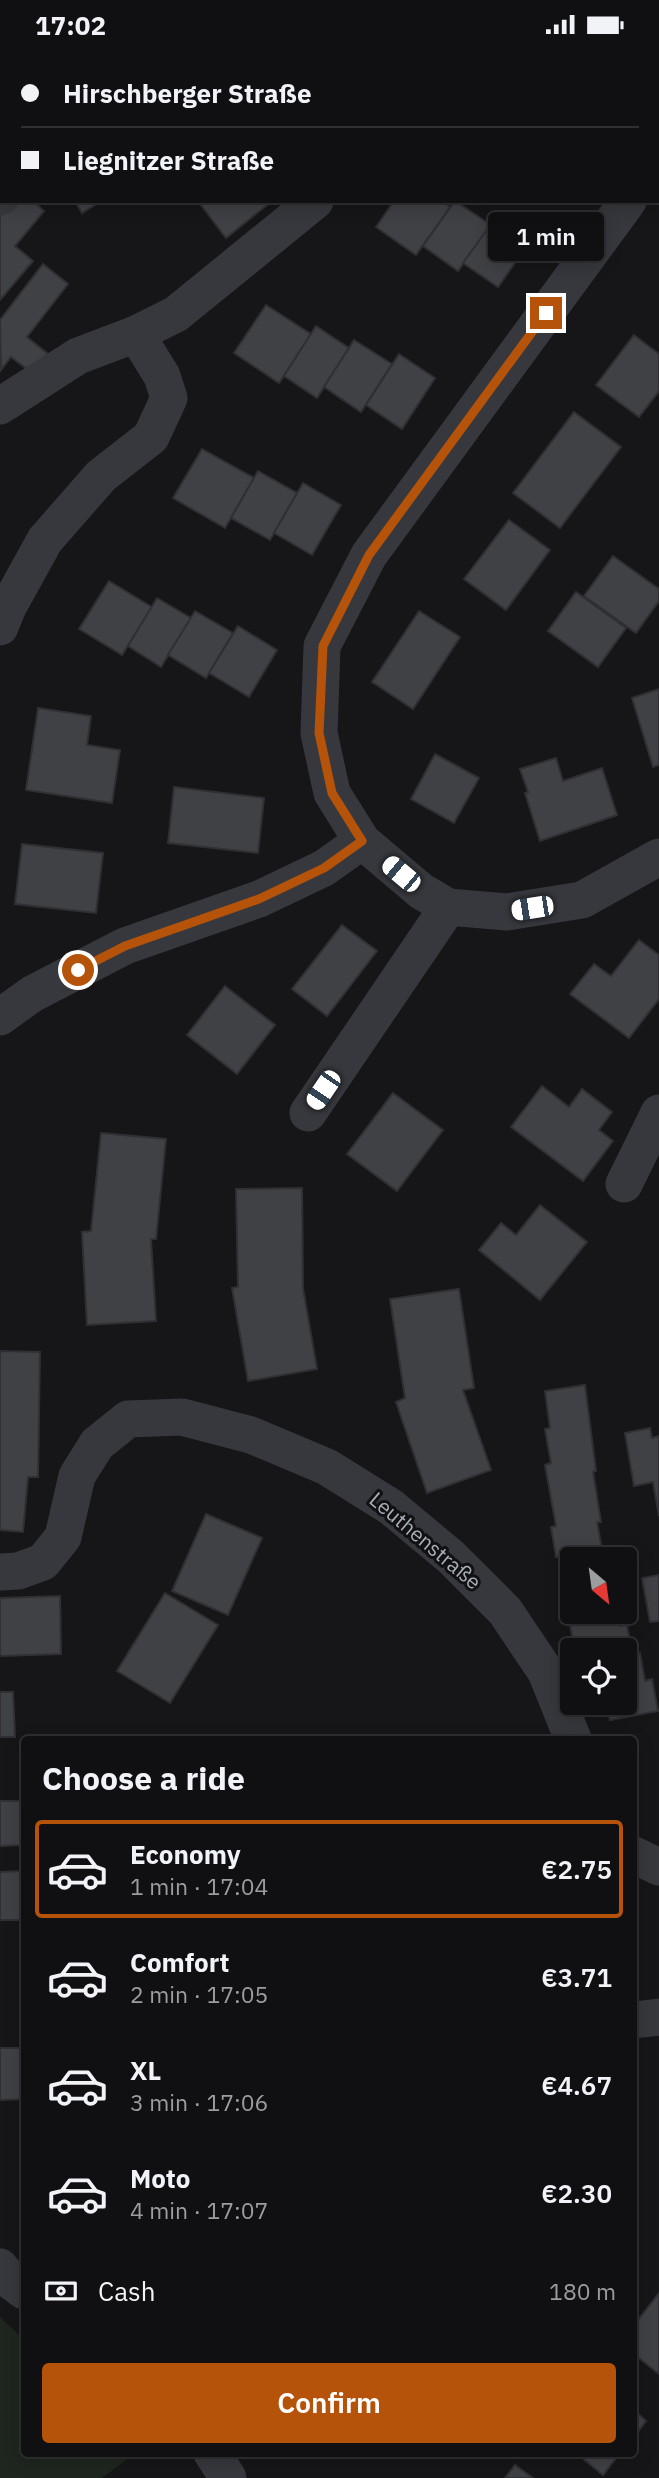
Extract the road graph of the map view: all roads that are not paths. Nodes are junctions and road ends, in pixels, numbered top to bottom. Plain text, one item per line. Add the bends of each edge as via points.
1 (313, 203) edge
2 (627, 203) edge
3 (136, 334) junction
4 (0, 406) edge
5 (0, 627) edge
6 (362, 841) junction
7 (659, 857) edge
8 (448, 907) junction
9 (0, 1017) edge
10 (308, 1113) dead end
11 (659, 1113) edge
12 (624, 1184) dead end
13 (0, 1572) edge
14 (572, 1736) edge
15 (637, 1856) edge
16 (659, 1867) edge
17 (659, 2017) edge
18 (637, 2020) edge
19 (0, 2267) edge
20 (21, 2289) edge
21 (215, 2457) edge
22 (228, 2478) edge

1 - 3 street via 176,314
2 - 6 street via 369,555 323,646 319,733 332,793
3 - 4 street via 78,356
3 - 5 street via 162,376 169,398 151,437 101,476 45,540
6 - 8 street via 421,891
6 - 9 street via 324,868 259,899 125,946 32,994
7 - 8 street via 582,900 507,912
8 - 10 street
11 - 12 street
13 - 14 street, Leuthenstraße via 43,1562 63,1537 77,1476 97,1444 128,1419 182,1417 251,1435 327,1467 391,1507 451,1557 505,1611 546,1672
15 - 16 street
17 - 18 street
19 - 20 street
21 - 22 street

